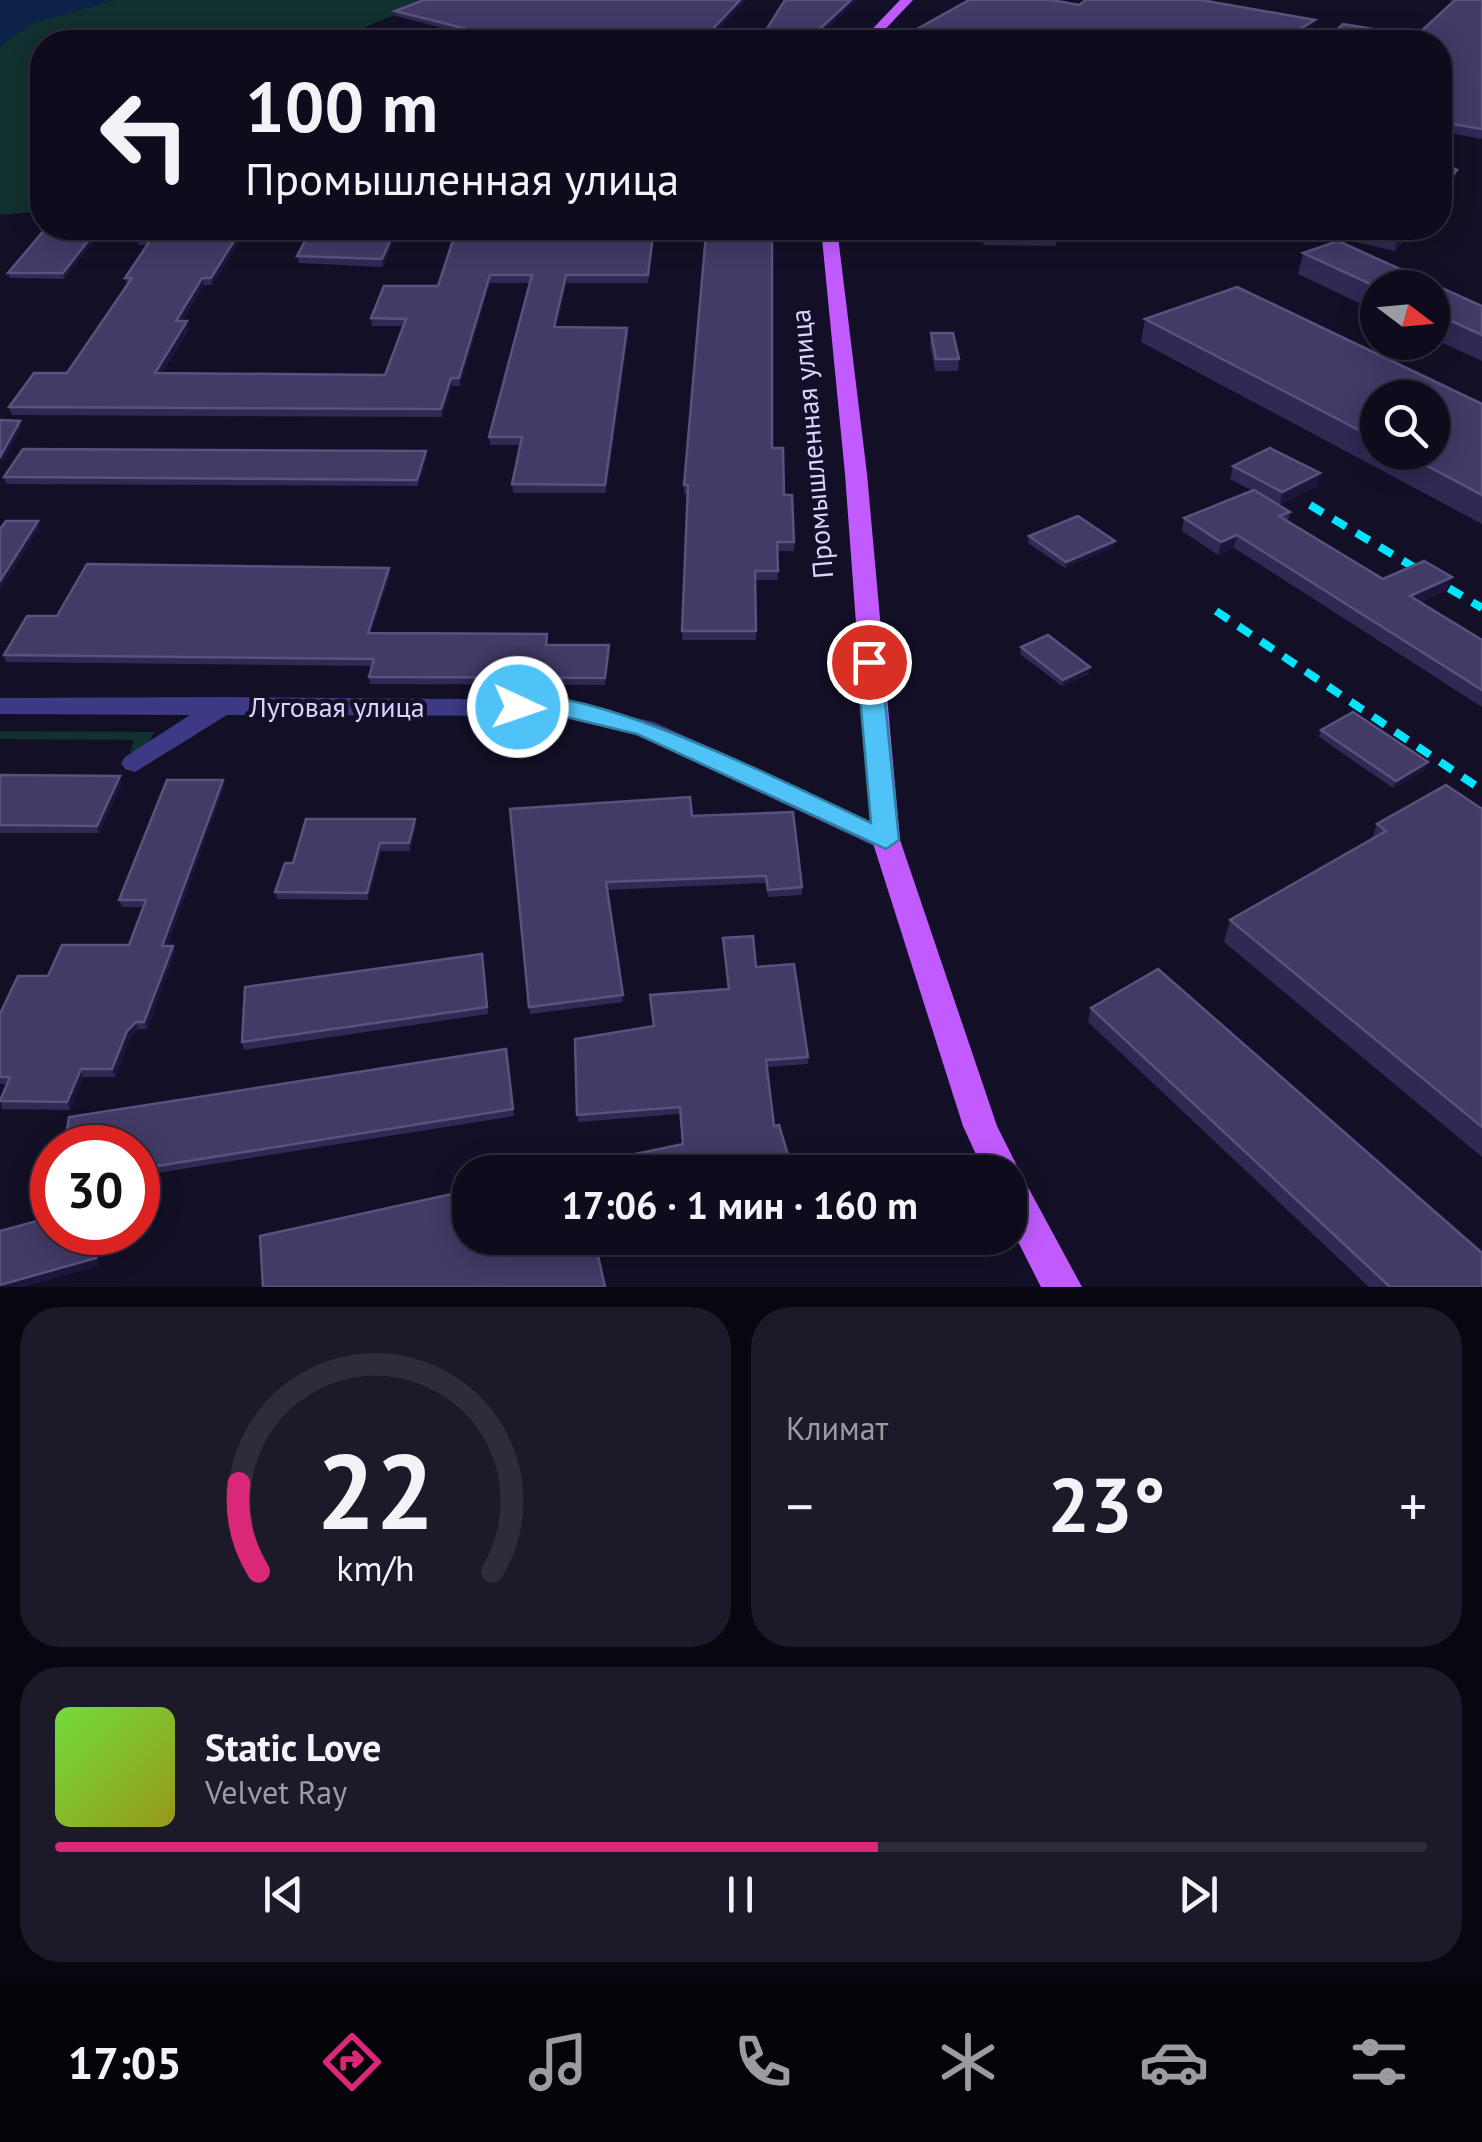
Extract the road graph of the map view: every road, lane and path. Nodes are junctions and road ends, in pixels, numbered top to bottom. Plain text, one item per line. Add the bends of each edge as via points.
1 (906, 0) edge
2 (877, 30) edge
3 (830, 240) edge
4 (224, 705) junction
5 (0, 706) edge
6 (136, 763) dead end
7 (886, 840) junction
8 (994, 1155) edge
9 (1027, 1223) edge
10 (1064, 1287) edge

1 - 2 main road
3 - 7 main road, Промышленная улица
4 - 5 street, Луговая улица
4 - 6 street
4 - 7 street, Луговая улица via 558,708 599,715 645,728
7 - 8 main road, Промышленная улица
9 - 10 main road

